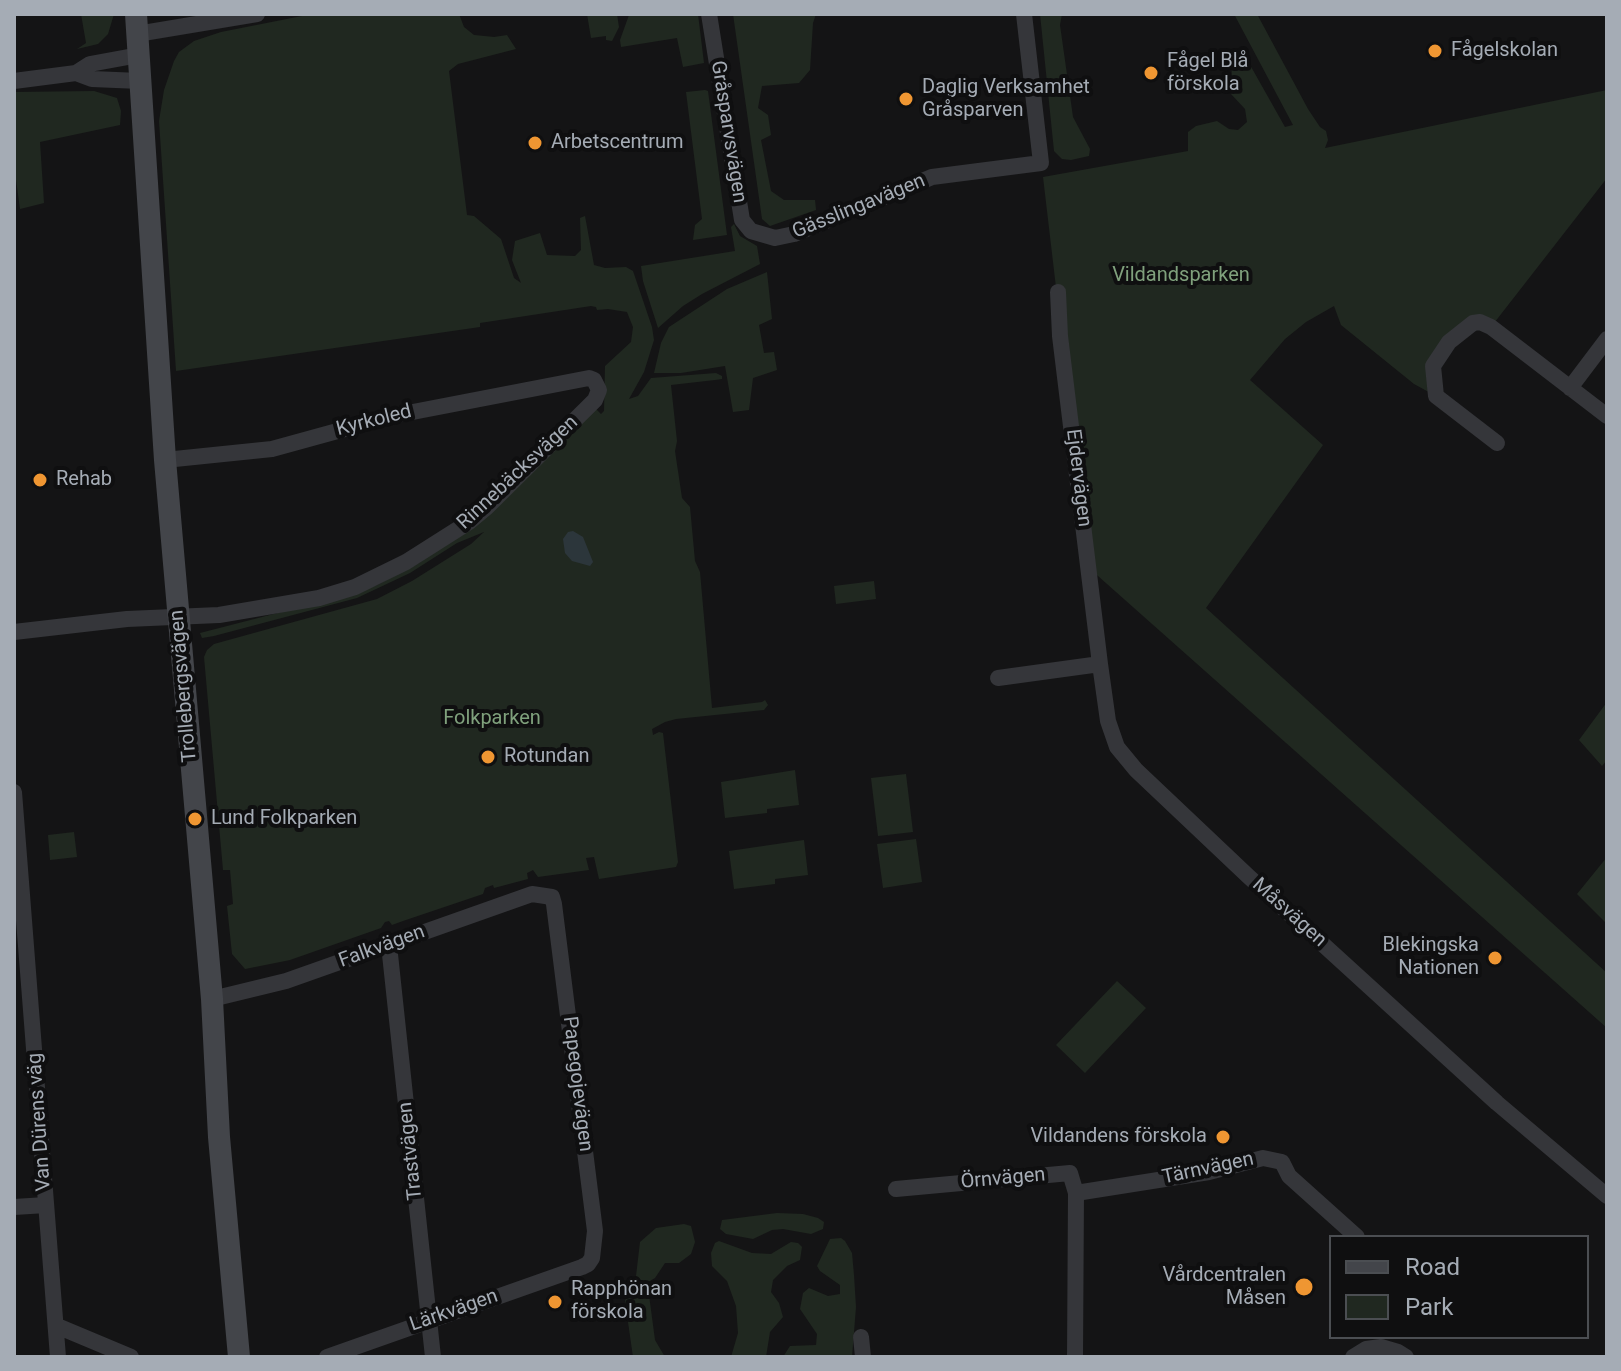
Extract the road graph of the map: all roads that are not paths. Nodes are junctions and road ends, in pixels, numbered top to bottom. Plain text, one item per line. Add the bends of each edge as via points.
1 (257, 14) edge
2 (709, 14) edge
3 (1024, 14) edge
4 (137, 34) edge
5 (76, 73) junction
6 (14, 81) edge
7 (140, 81) junction
8 (766, 237) joint
9 (1058, 292) dead end
10 (1607, 339) edge
11 (583, 380) joint
12 (1570, 388) junction
13 (1607, 415) edge
14 (1497, 443) dead end
15 (165, 460) junction
16 (179, 617) junction
17 (14, 632) edge
18 (1100, 664) junction
19 (998, 678) dead end
20 (14, 792) edge
21 (552, 897) joint
22 (20, 935) edge
23 (389, 945) junction
24 (212, 999) junction
25 (896, 1189) dead end
26 (1076, 1193) junction
27 (1607, 1196) edge
28 (46, 1205) junction
29 (14, 1207) edge
30 (1355, 1235) edge
31 (582, 1267) joint
32 (429, 1319) junction
33 (57, 1326) junction
34 (861, 1337) dead end
35 (58, 1357) edge
36 (131, 1357) edge
37 (239, 1357) edge
38 (327, 1357) edge
39 (433, 1357) edge
40 (863, 1357) edge
41 (1075, 1357) edge
42 (1353, 1357) edge
43 (1406, 1357) edge

1 - 4 street
2 - 8 street, Gråsparvsvägen via 740,210 745,226
3 - 8 street, Gässlingavägen via 1041,163 932,177 794,234
4 - 5 street
4 - 7 street, Trollebergsvägen
5 - 6 street
5 - 7 street
7 - 15 street, Trollebergsvägen
9 - 18 street, Ejdervägen
10 - 12 street
11 - 15 street, Kyrkoled via 392,416 272,449
11 - 16 street, Rinnebäcksvägen via 597,384 595,400 487,507 406,562 319,598
12 - 13 street
12 - 14 street via 1491,327 1480,322 1466,325 1438,355 1432,373 1436,396
15 - 16 street, Trollebergsvägen
16 - 17 street
16 - 24 street, Trollebergsvägen
18 - 19 street
18 - 27 street, Måsvägen via 1108,721 1117,747 1136,770 1497,1103
20 - 22 street, Van Dürens väg
21 - 23 street, Falkvägen via 532,894
21 - 31 street, Papegojevägen via 595,1231 592,1258
22 - 28 street, Van Dürens väg
23 - 24 street, Falkvägen via 286,981
23 - 32 street, Trastvägen
24 - 37 street, Trollebergsvägen
25 - 26 street, Örnvägen via 1070,1173
26 - 30 street, Tärnvägen via 1263,1158 1282,1162 1289,1176
26 - 41 street, Örnvägen
28 - 29 street
28 - 33 street, Van Dürens väg
31 - 32 street, Lärkvägen
32 - 38 street, Lärkvägen
32 - 39 street, Trastvägen
33 - 35 street, Van Dürens väg
33 - 36 street
34 - 40 street
42 - 43 street via 1374,1347

